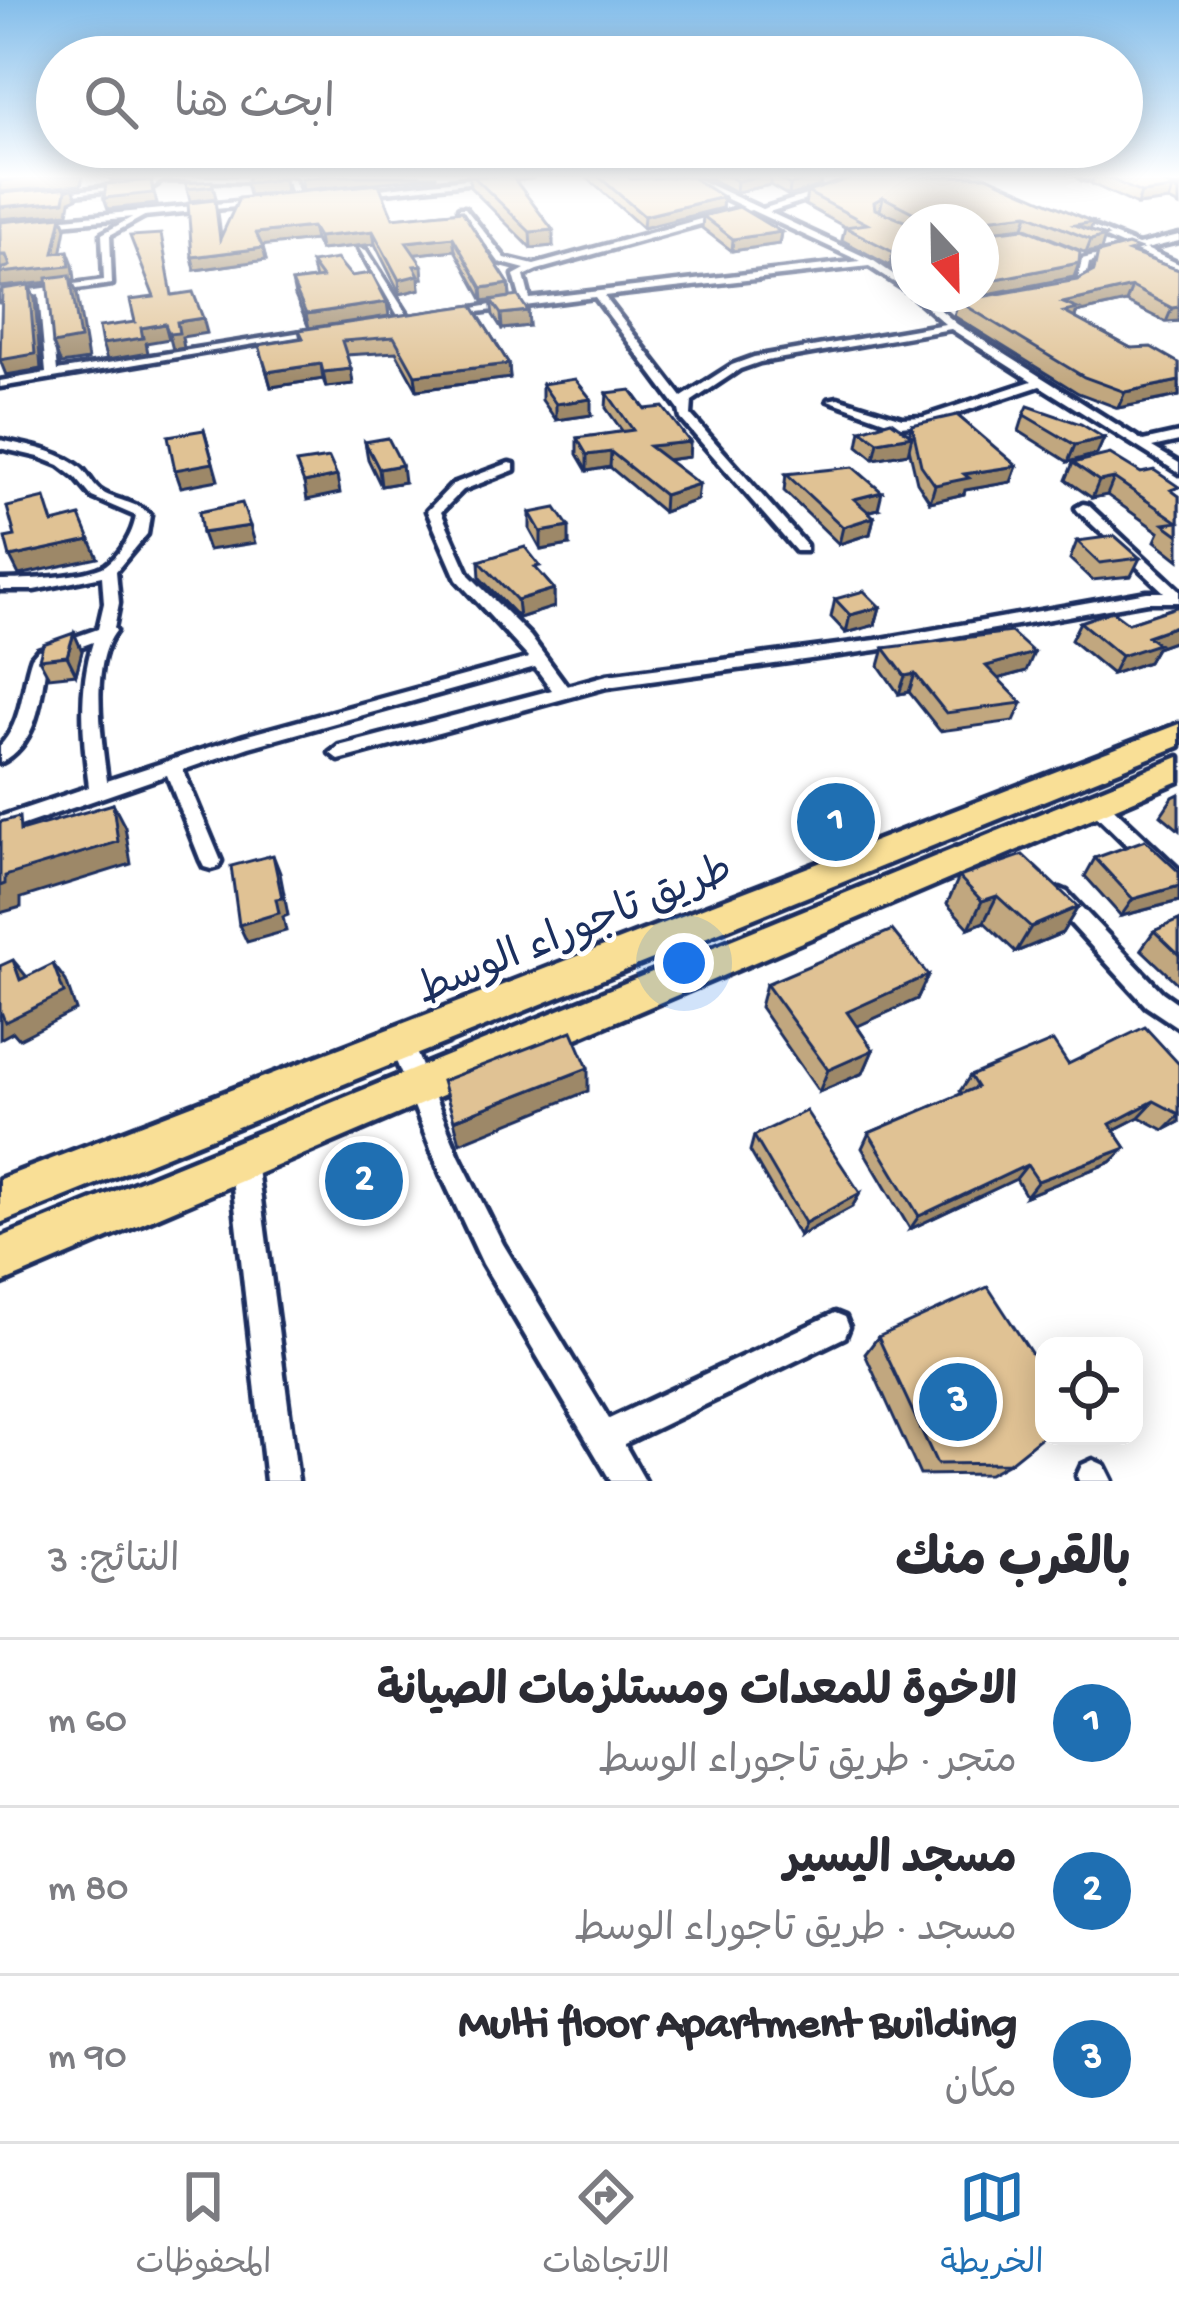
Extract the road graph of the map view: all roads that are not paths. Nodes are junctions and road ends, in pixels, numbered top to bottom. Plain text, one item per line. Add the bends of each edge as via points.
1 (107, 245) edge
2 (490, 245) edge
3 (621, 245) edge
4 (832, 245) edge
5 (1125, 245) edge
6 (1145, 245) edge
7 (1131, 248) junction
8 (362, 250) dead end
9 (1066, 250) edge
10 (1084, 261) junction
11 (871, 263) junction
12 (1179, 267) edge
13 (534, 268) junction
14 (891, 277) edge
15 (44, 291) junction
16 (596, 292) junction
17 (1048, 292) edge
18 (0, 297) edge
19 (526, 302) junction
20 (941, 312) edge
21 (445, 313) edge
22 (425, 316) edge
23 (947, 316) junction
24 (405, 319) junction
25 (381, 323) edge
26 (334, 330) edge
27 (52, 376) junction
28 (1041, 382) junction
29 (0, 384) edge
30 (834, 400) dead end
31 (684, 407) junction
32 (1179, 437) edge
33 (0, 444) edge
34 (1142, 445) junction
35 (509, 467) dead end
36 (1179, 469) edge
37 (1083, 508) dead end
38 (801, 548) dead end
39 (110, 570) junction
40 (0, 585) edge
41 (1179, 597) edge
42 (107, 632) junction
43 (541, 660) junction
44 (562, 691) junction
45 (1179, 734) edge
46 (340, 753) dead end
47 (0, 756) edge
48 (173, 768) junction
49 (1179, 768) edge
50 (99, 793) junction
51 (1094, 801) junction
52 (0, 824) edge
53 (211, 861) dead end
54 (1042, 879) edge
55 (1179, 883) edge
56 (1179, 1017) edge
57 (401, 1043) junction
58 (418, 1088) junction
59 (243, 1160) junction
60 (0, 1201) edge
61 (0, 1261) edge
62 (836, 1327) dead end
63 (605, 1438) junction
64 (282, 1481) edge
65 (628, 1481) edge

1 - 15 street via 110,282
2 - 13 street via 502,260
3 - 13 street
4 - 11 street
5 - 7 street
6 - 7 street
7 - 10 street
7 - 12 street
8 - 24 street
9 - 10 street
10 - 17 street via 1082,280
11 - 14 street
11 - 16 street
13 - 19 street via 519,275
15 - 18 street
15 - 27 street
16 - 19 street
16 - 31 street
19 - 21 street
20 - 23 street
22 - 24 street
23 - 28 street
23 - 31 street via 758,359 710,382
24 - 25 street
26 - 27 street
27 - 29 street
28 - 30 street via 924,420 901,422
28 - 34 street
31 - 38 street
32 - 34 street
33 - 39 street via 52,457 89,490 143,515 140,533
34 - 36 street
35 - 43 street via 458,487 434,511 462,577
37 - 41 street
39 - 40 street
39 - 42 street
41 - 44 street
42 - 47 street via 53,648 38,661 27,722
42 - 50 street via 91,697
43 - 44 street
43 - 48 street
44 - 46 street
45 - 57 main road, طريق تاجوراء الوسط
48 - 50 street
48 - 53 street
49 - 51 main road
50 - 52 street
51 - 55 street
51 - 58 main road
54 - 56 street
57 - 58 street
57 - 60 main road, طريق تاجوراء الوسط
58 - 59 main road
58 - 63 street via 493,1254
59 - 61 main road
59 - 64 street
62 - 63 street
63 - 65 street

